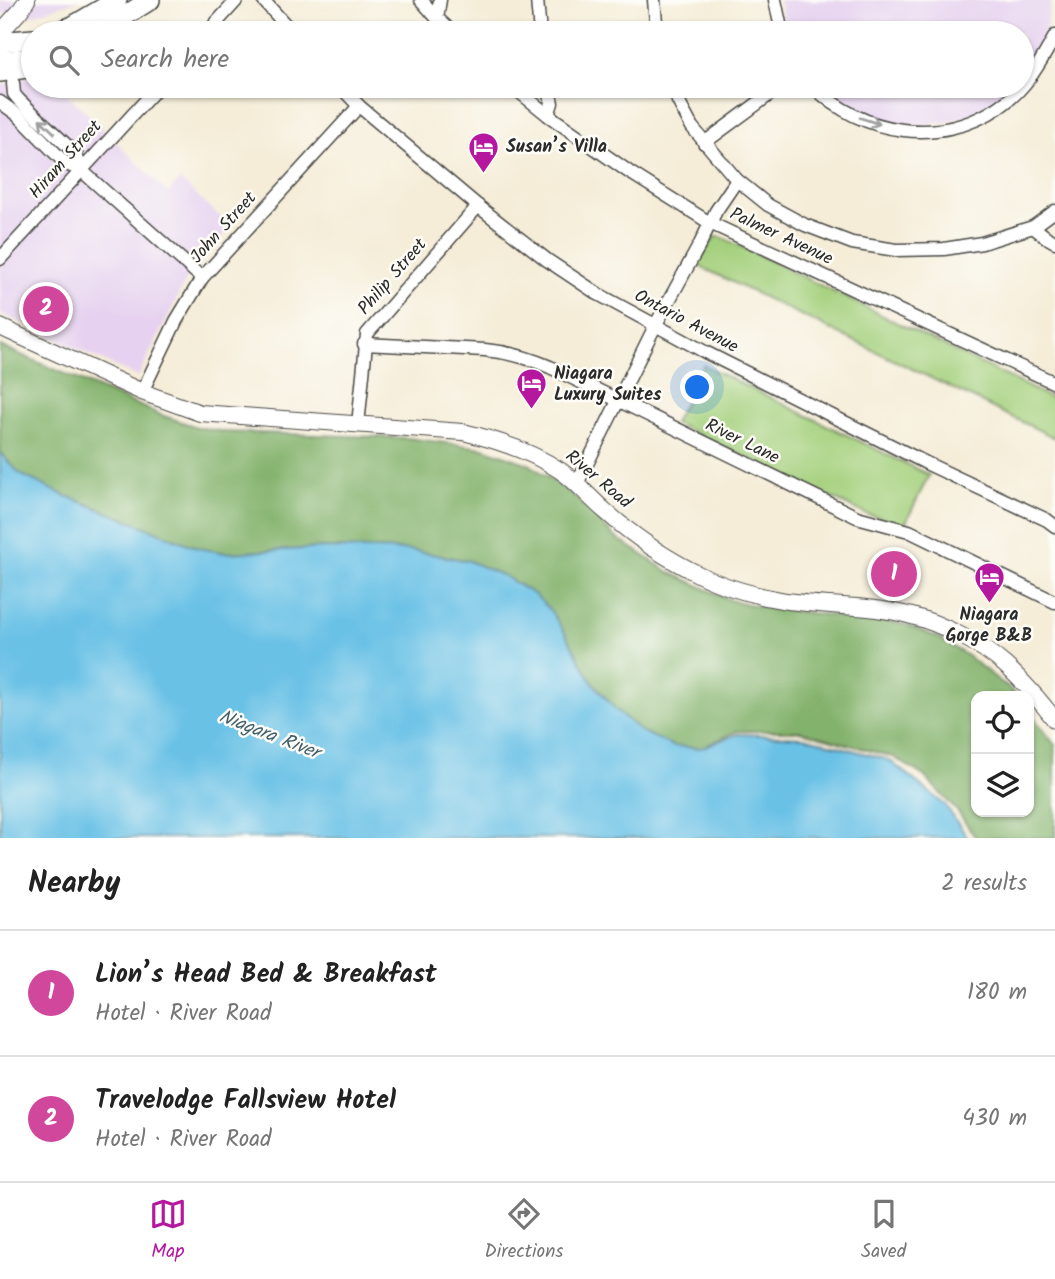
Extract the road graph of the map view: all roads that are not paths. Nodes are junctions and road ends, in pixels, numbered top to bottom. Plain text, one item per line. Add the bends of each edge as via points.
1 (25, 0) edge
2 (117, 0) edge
3 (150, 0) edge
4 (237, 0) edge
5 (263, 0) edge
6 (421, 0) edge
7 (440, 0) edge
8 (537, 0) edge
9 (654, 0) edge
10 (775, 0) edge
11 (0, 15) edge
12 (437, 18) junction
13 (81, 21) edge
14 (115, 21) edge
15 (218, 21) edge
16 (282, 21) edge
17 (440, 21) edge
18 (539, 21) edge
19 (656, 21) edge
20 (779, 21) edge
21 (0, 33) edge
22 (1055, 36) edge
23 (21, 40) edge
24 (0, 42) edge
25 (0, 59) edge
26 (21, 62) edge
27 (1034, 72) edge
28 (7, 78) edge
29 (148, 98) edge
30 (351, 98) edge
31 (527, 98) edge
32 (550, 98) edge
33 (677, 98) edge
34 (765, 98) edge
35 (825, 98) edge
36 (1010, 98) edge
37 (0, 102) edge
38 (359, 106) junction
39 (548, 115) junction
40 (705, 143) junction
41 (81, 170) junction
42 (737, 180) junction
43 (478, 206) junction
44 (1055, 211) edge
45 (710, 223) junction
46 (1033, 227) junction
47 (1055, 242) edge
48 (0, 259) edge
49 (202, 278) junction
50 (655, 326) junction
51 (0, 327) edge
52 (365, 344) junction
53 (1055, 383) edge
54 (142, 392) junction
55 (617, 400) junction
56 (358, 425) junction
57 (577, 484) junction
58 (1055, 526) edge
59 (1055, 602) edge
60 (1054, 715) edge

1 - 11 main road
1 - 21 main road
2 - 13 highway
3 - 14 highway
4 - 15 street
5 - 16 street
6 - 12 street
7 - 12 street
8 - 18 street
9 - 19 street
10 - 20 street
12 - 17 street
27 -> 22 street
23 - 24 highway
25 - 26 main road
41 -> 28 street via 76,153 19,100
29 - 41 street, Hiram Street
30 - 38 street, Ontario Avenue
31 - 39 street, Palmer Avenue
32 - 39 street
33 - 40 street
34 - 40 street
35 -> 36 street via 860,119 897,130 932,132 964,125
37 - 41 street via 66,163
38 - 43 street, Ontario Avenue
38 - 49 street, John Street
39 - 45 street, Palmer Avenue
40 - 42 street
41 - 48 street, Hiram Street
41 - 49 street
42 - 45 street
42 - 46 street via 768,205 805,225 852,243 896,250 982,243
43 - 50 street, Ontario Avenue via 547,260
43 - 52 street, Philip Street via 372,326
44 - 46 street
45 - 50 street
45 - 53 street, Palmer Avenue
46 - 47 street
49 - 54 street, John Street
50 - 55 street
50 - 58 street, Ontario Avenue
51 - 54 main road, River Road
52 - 55 street, River Lane via 500,351 551,367
52 - 56 street, Philip Street
54 - 56 main road, River Road via 200,413
55 - 57 street
55 - 59 street, River Lane via 857,517 909,531
56 - 57 main road, River Road via 463,432 496,440 545,462
57 - 60 main road, River Road via 633,536 701,576 781,600 914,616 951,631 1005,665

